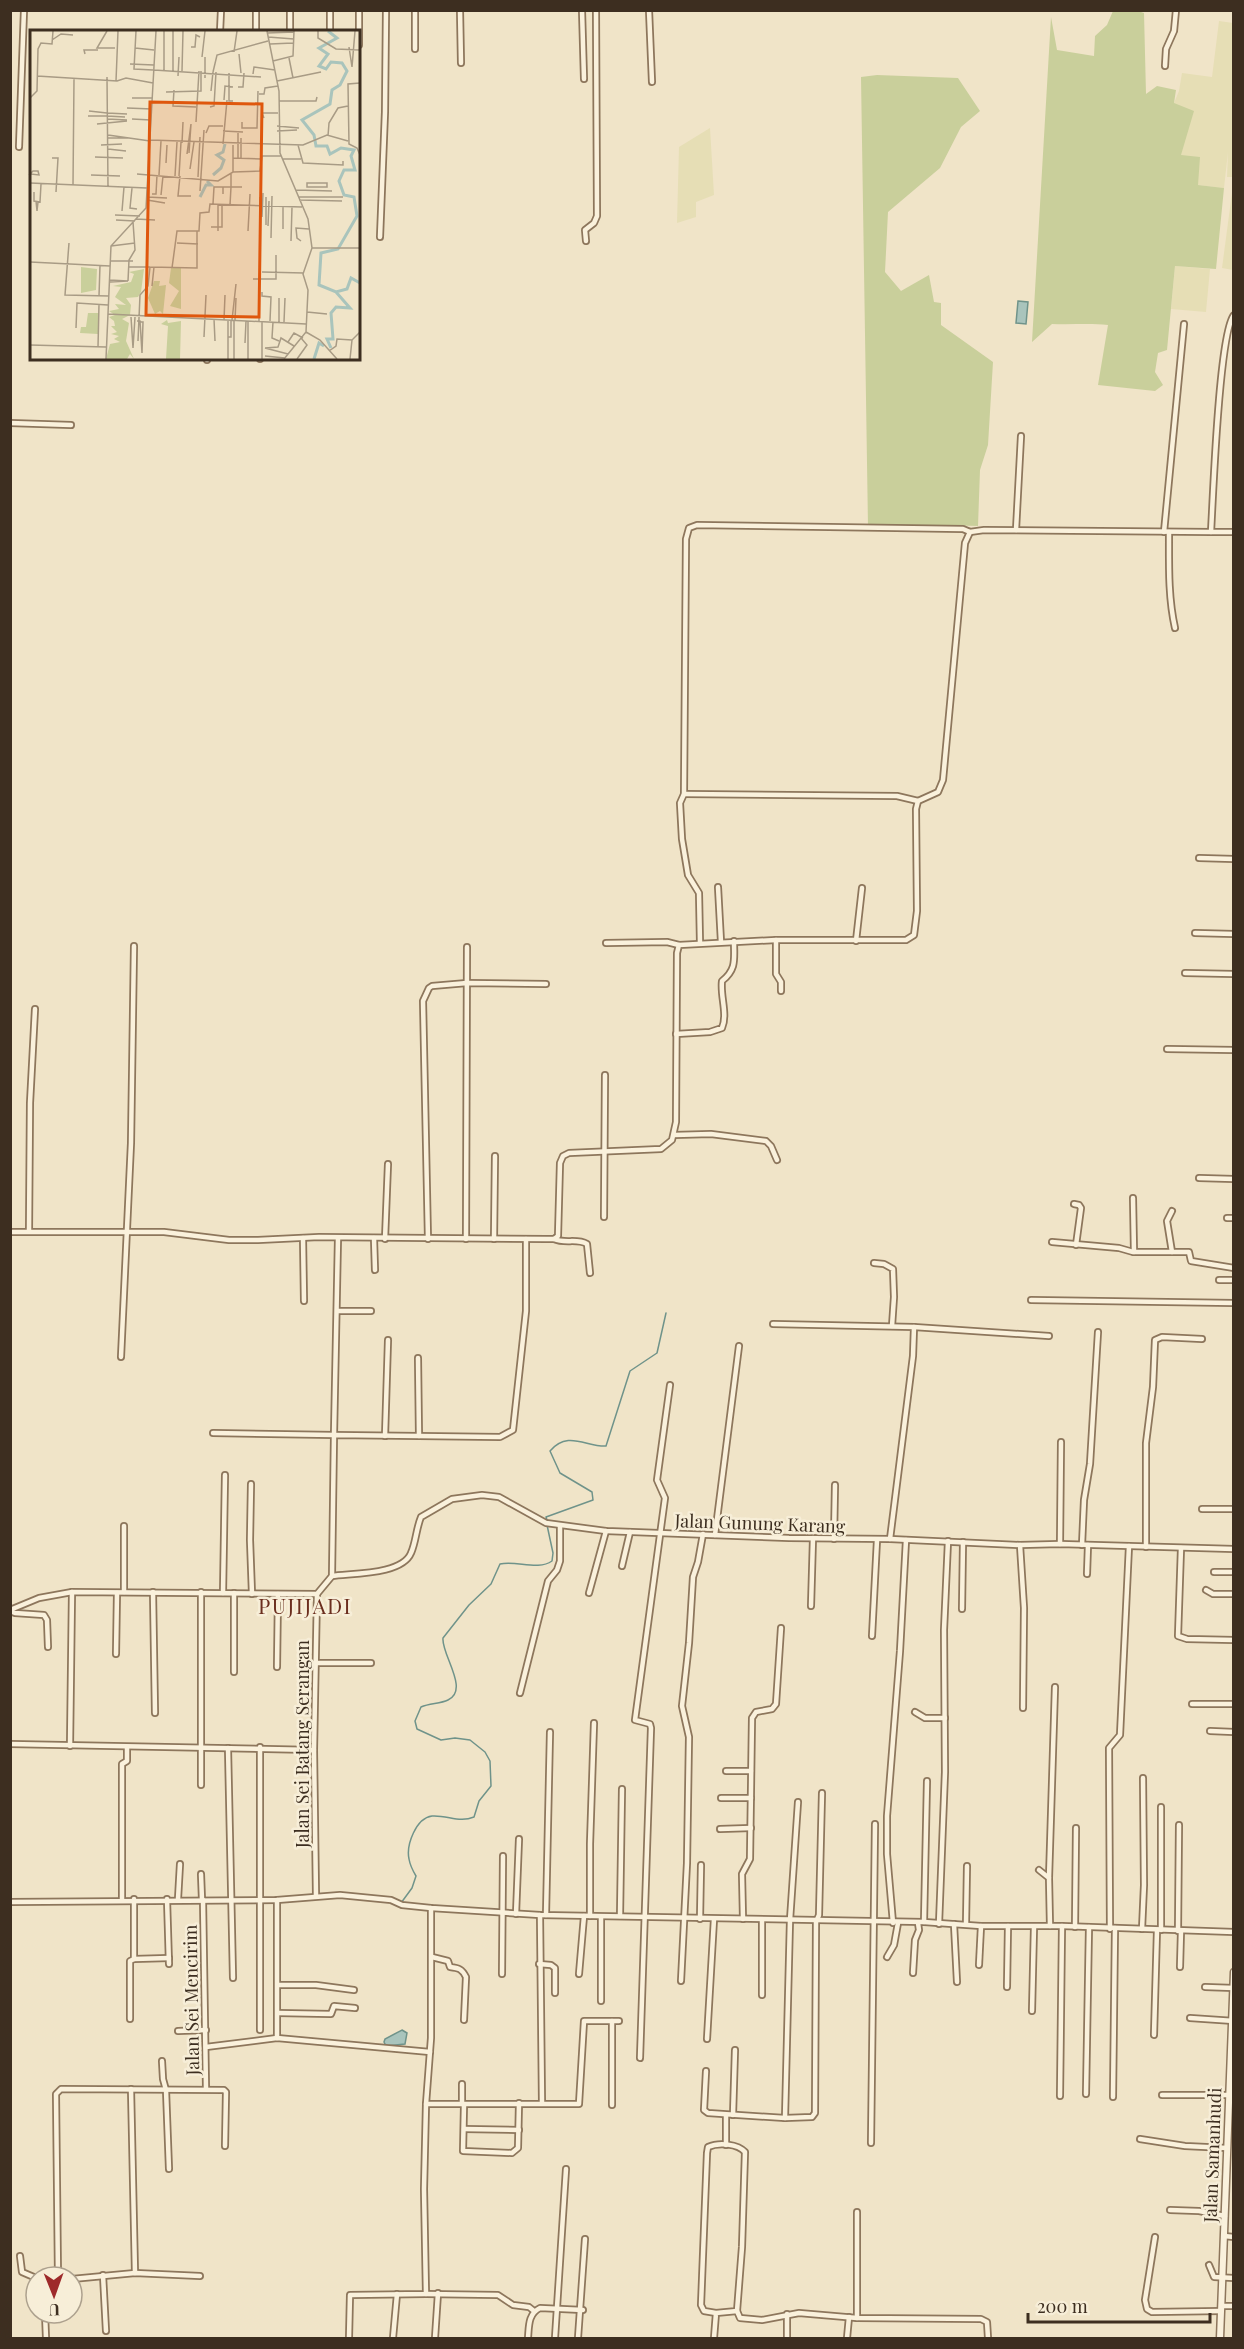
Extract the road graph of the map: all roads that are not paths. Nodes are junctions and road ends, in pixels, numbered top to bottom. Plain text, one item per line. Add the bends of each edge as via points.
1 (24, 10) edge
2 (221, 10) edge
3 (256, 10) edge
4 (290, 10) edge
5 (330, 10) edge
6 (359, 10) edge
7 (386, 10) edge
8 (415, 10) edge
9 (460, 10) edge
10 (582, 10) edge
11 (596, 10) edge
12 (649, 10) edge
13 (1176, 10) edge
14 (220, 30) edge
15 (256, 30) edge
16 (290, 30) edge
17 (330, 30) edge
18 (359, 30) edge
19 (415, 49) dead end
20 (461, 63) dead end
21 (1165, 66) dead end
22 (584, 79) dead end
23 (652, 82) dead end
24 (19, 147) dead end
25 (380, 237) dead end
26 (586, 241) dead end
27 (1233, 315) edge
28 (1184, 324) dead end
29 (10, 423) edge
30 (71, 425) dead end
31 (1022, 436) dead end
32 (1016, 531) junction
33 (970, 532) junction
34 (1167, 532) junction
35 (1211, 532) junction
36 (1233, 532) edge
37 (1175, 628) dead end
38 (684, 794) junction
39 (918, 801) junction
40 (1199, 858) dead end
41 (1233, 859) edge
42 (718, 887) dead end
43 (862, 888) dead end
44 (1195, 933) dead end
45 (1233, 934) edge
46 (776, 940) junction
47 (734, 941) junction
48 (856, 941) junction
49 (722, 942) junction
50 (606, 943) dead end
51 (700, 943) junction
52 (679, 945) junction
53 (134, 946) dead end
54 (467, 947) dead end
55 (1185, 973) dead end
56 (1233, 974) edge
57 (467, 982) junction
58 (546, 984) dead end
59 (781, 991) dead end
60 (35, 1009) dead end
61 (676, 1034) junction
62 (1167, 1049) dead end
63 (1233, 1050) edge
64 (605, 1075) dead end
65 (674, 1135) junction
66 (605, 1152) junction
67 (495, 1156) dead end
68 (777, 1160) dead end
69 (388, 1164) dead end
70 (1198, 1178) dead end
71 (1233, 1179) edge
72 (1133, 1198) dead end
73 (1074, 1204) dead end
74 (1172, 1212) dead end
75 (604, 1217) dead end
76 (30, 1231) junction
77 (10, 1232) edge
78 (128, 1232) junction
79 (303, 1238) junction
80 (338, 1238) junction
81 (374, 1238) junction
82 (385, 1239) junction
83 (428, 1239) junction
84 (466, 1239) junction
85 (494, 1239) junction
86 (526, 1239) junction
87 (554, 1239) junction
88 (1052, 1242) dead end
89 (1076, 1245) junction
90 (1134, 1252) junction
91 (1172, 1252) junction
92 (874, 1263) dead end
93 (1233, 1268) edge
94 (375, 1270) dead end
95 (590, 1273) dead end
96 (1219, 1280) dead end
97 (1233, 1280) edge
98 (1031, 1300) dead end
99 (304, 1301) dead end
100 (1233, 1303) edge
101 (338, 1311) junction
102 (371, 1311) dead end
103 (773, 1324) dead end
104 (892, 1326) junction
105 (914, 1328) junction
106 (1098, 1332) dead end
107 (1049, 1336) dead end
108 (1202, 1339) dead end
109 (388, 1340) dead end
110 (739, 1346) dead end
111 (121, 1357) dead end
112 (418, 1358) dead end
113 (670, 1385) dead end
114 (213, 1433) dead end
115 (334, 1435) junction
116 (386, 1436) junction
117 (419, 1436) junction
118 (1061, 1442) dead end
119 (225, 1475) dead end
120 (251, 1484) dead end
121 (835, 1485) dead end
122 (1202, 1509) dead end
123 (1233, 1509) edge
124 (124, 1526) dead end
125 (560, 1526) junction
126 (606, 1531) junction
127 (630, 1532) junction
128 (661, 1533) junction
129 (703, 1534) junction
130 (715, 1535) junction
131 (813, 1538) junction
132 (834, 1539) junction
133 (890, 1539) junction
134 (877, 1540) junction
135 (906, 1540) junction
136 (948, 1541) junction
137 (963, 1542) junction
138 (1060, 1544) junction
139 (1020, 1545) junction
140 (1085, 1545) junction
141 (1129, 1546) junction
142 (1146, 1547) junction
143 (1181, 1548) junction
144 (1233, 1549) edge
145 (622, 1566) dead end
146 (1214, 1572) dead end
147 (1233, 1572) edge
148 (1087, 1575) dead end
149 (332, 1576) junction
150 (1206, 1590) dead end
151 (72, 1592) junction
152 (124, 1592) junction
153 (153, 1592) junction
154 (201, 1592) junction
155 (117, 1593) junction
156 (223, 1593) junction
157 (234, 1593) junction
158 (589, 1593) dead end
159 (252, 1594) junction
160 (278, 1594) junction
161 (317, 1594) junction
162 (1233, 1594) edge
163 (812, 1606) dead end
164 (962, 1609) dead end
165 (10, 1610) edge
166 (781, 1628) dead end
167 (872, 1636) dead end
168 (1233, 1640) edge
169 (48, 1647) dead end
170 (116, 1654) dead end
171 (315, 1663) junction
172 (371, 1663) dead end
173 (277, 1667) dead end
174 (234, 1672) dead end
175 (1055, 1687) dead end
176 (520, 1693) dead end
177 (1192, 1704) dead end
178 (1233, 1704) edge
179 (1023, 1708) dead end
180 (155, 1713) dead end
181 (915, 1713) dead end
182 (945, 1718) junction
183 (594, 1723) dead end
184 (1210, 1731) dead end
185 (550, 1732) dead end
186 (1233, 1732) edge
187 (10, 1744) edge
188 (69, 1746) junction
189 (260, 1747) junction
190 (128, 1748) junction
191 (201, 1748) junction
192 (228, 1748) junction
193 (314, 1750) junction
194 (726, 1771) dead end
195 (751, 1771) junction
196 (1143, 1778) dead end
197 (927, 1781) dead end
198 (201, 1785) dead end
199 (621, 1790) dead end
200 (822, 1793) dead end
201 (721, 1798) dead end
202 (751, 1798) junction
203 (798, 1802) dead end
204 (1161, 1807) dead end
205 (875, 1824) dead end
206 (1179, 1825) dead end
207 (751, 1828) junction
208 (1076, 1828) dead end
209 (720, 1829) dead end
210 (519, 1839) dead end
211 (503, 1856) dead end
212 (180, 1864) dead end
213 (701, 1865) dead end
214 (967, 1866) dead end
215 (1039, 1870) dead end
216 (201, 1874) dead end
217 (1049, 1878) junction
218 (316, 1895) junction
219 (122, 1899) junction
220 (134, 1899) junction
221 (167, 1899) junction
222 (178, 1899) junction
223 (231, 1899) junction
224 (261, 1899) junction
225 (202, 1900) junction
226 (277, 1900) junction
227 (10, 1902) edge
228 (431, 1908) junction
229 (502, 1913) junction
230 (516, 1914) junction
231 (546, 1915) junction
232 (540, 1916) junction
233 (587, 1916) junction
234 (620, 1916) junction
235 (601, 1917) junction
236 (645, 1917) junction
237 (684, 1918) junction
238 (700, 1919) junction
239 (714, 1919) junction
240 (743, 1919) junction
241 (762, 1920) junction
242 (790, 1920) junction
243 (874, 1921) junction
244 (816, 1922) junction
245 (924, 1922) junction
246 (896, 1923) junction
247 (918, 1923) junction
248 (939, 1924) junction
249 (954, 1924) junction
250 (966, 1924) junction
251 (981, 1926) junction
252 (1008, 1926) junction
253 (1050, 1926) junction
254 (1062, 1926) junction
255 (1034, 1927) junction
256 (1075, 1927) junction
257 (1089, 1927) junction
258 (1113, 1928) junction
259 (1142, 1929) junction
260 (1159, 1930) junction
261 (1179, 1931) junction
262 (1233, 1932) edge
263 (432, 1957) junction
264 (887, 1957) dead end
265 (134, 1959) junction
266 (539, 1964) junction
267 (979, 1965) dead end
268 (1180, 1967) dead end
269 (1233, 1972) edge
270 (913, 1973) dead end
271 (502, 1974) dead end
272 (579, 1974) dead end
273 (233, 1978) dead end
274 (681, 1981) dead end
275 (957, 1982) dead end
276 (278, 1985) junction
277 (1007, 1987) dead end
278 (1205, 1987) dead end
279 (1233, 1988) edge
280 (354, 1990) dead end
281 (555, 1993) dead end
282 (762, 1995) dead end
283 (335, 1998) dead end
284 (601, 2001) dead end
285 (334, 2006) junction
286 (355, 2008) dead end
287 (1032, 2011) dead end
288 (278, 2013) junction
289 (1190, 2018) dead end
290 (130, 2019) dead end
291 (464, 2020) dead end
292 (612, 2021) junction
293 (619, 2021) dead end
294 (1233, 2021) edge
295 (206, 2030) junction
296 (260, 2030) dead end
297 (178, 2031) dead end
298 (1154, 2035) dead end
299 (277, 2038) junction
300 (707, 2039) dead end
301 (206, 2047) junction
302 (1232, 2048) edge
303 (735, 2050) dead end
304 (430, 2052) junction
305 (640, 2058) dead end
306 (162, 2061) dead end
307 (706, 2071) dead end
308 (462, 2084) dead end
309 (206, 2088) junction
310 (131, 2089) junction
311 (166, 2090) junction
312 (1086, 2094) dead end
313 (1161, 2095) dead end
314 (1060, 2096) dead end
315 (1113, 2097) dead end
316 (1230, 2099) edge
317 (519, 2103) junction
318 (542, 2103) junction
319 (426, 2104) junction
320 (463, 2104) junction
321 (612, 2104) dead end
322 (730, 2115) junction
323 (785, 2118) junction
324 (464, 2129) junction
325 (519, 2130) junction
326 (1140, 2139) dead end
327 (871, 2143) dead end
328 (726, 2145) junction
329 (225, 2146) dead end
330 (1227, 2148) junction
331 (1230, 2160) edge
332 (170, 2169) dead end
333 (566, 2169) dead end
334 (1170, 2210) dead end
335 (857, 2212) dead end
336 (1225, 2216) junction
337 (1224, 2236) junction
338 (1155, 2237) dead end
339 (1233, 2237) edge
340 (585, 2240) dead end
341 (20, 2256) dead end
342 (58, 2265) edge
343 (1209, 2265) dead end
344 (24, 2273) edge
345 (135, 2273) junction
346 (103, 2275) junction
347 (200, 2276) dead end
348 (84, 2277) edge
349 (1223, 2278) junction
350 (1233, 2278) edge
351 (438, 2293) junction
352 (397, 2294) junction
353 (426, 2294) junction
354 (1233, 2306) edge
355 (1222, 2308) junction
356 (558, 2309) junction
357 (582, 2310) junction
358 (534, 2311) junction
359 (737, 2311) junction
360 (716, 2313) junction
361 (787, 2314) junction
362 (849, 2317) junction
363 (857, 2318) junction
364 (106, 2331) dead end
365 (349, 2338) edge
366 (393, 2338) edge
367 (435, 2338) edge
368 (528, 2338) edge
369 (555, 2338) edge
370 (578, 2338) edge
371 (714, 2338) edge
372 (787, 2338) edge
373 (847, 2338) edge
374 (988, 2338) edge
375 (1221, 2338) edge

1 - 24 street
2 - 14 street
3 - 15 street
4 - 16 street
5 - 17 street
6 - 18 street
7 - 25 street
8 - 19 street
9 - 20 street
10 - 22 street
11 - 26 street via 597,216 585,230
12 - 23 street
13 - 21 street
27 - 35 street via 1222,362
28 - 34 street
29 - 30 street
31 - 32 street
32 - 33 street
32 - 34 street
33 - 38 street via 697,525 689,528
33 - 39 street via 965,543 943,780 938,792
34 - 35 street
34 - 37 street
35 - 36 street
38 - 39 street via 887,795
38 - 51 street via 680,803 682,839 688,874 699,893
39 - 48 street via 914,935 906,940
40 - 41 street
42 - 49 street
43 - 48 street
44 - 45 street
46 - 47 street
46 - 48 street
46 - 59 street via 776,974
47 - 49 street
47 - 61 street via 732,973 722,981 722,1028
49 - 51 street
50 - 52 street
51 - 52 street
52 - 61 street
53 - 78 street
54 - 57 street
55 - 56 street
57 - 58 street
57 - 83 street via 432,986 423,1001
57 - 84 street
60 - 76 street
61 - 65 street
62 - 63 street
64 - 66 street
65 - 66 street via 670,1144 661,1149
65 - 68 street via 711,1134 766,1141
66 - 75 street
66 - 87 street via 569,1153 561,1159 560,1231
67 - 85 street
69 - 82 street
70 - 71 street
72 - 90 street
73 - 89 street via 1081,1208
74 - 91 street via 1167,1221
76 - 77 street
76 - 78 street
78 - 79 street via 179,1233 229,1240
78 - 111 street
79 - 80 street
79 - 99 street
80 - 81 street
80 - 101 street
81 - 82 street
81 - 94 street
82 - 83 street
83 - 84 street
84 - 85 street
85 - 86 street
86 - 87 street
86 - 117 street via 526,1311 513,1430 500,1437
87 - 95 street via 585,1242
88 - 89 street
89 - 90 street
90 - 91 street
91 - 93 street via 1189,1252 1191,1261
92 - 104 street via 894,1269
96 - 97 street
98 - 100 street
101 - 102 street
101 - 115 street
103 - 104 street
104 - 105 street
105 - 107 street
105 - 133 street
106 - 140 street via 1084,1500
108 - 142 street via 1155,1340 1146,1443
109 - 116 street
110 - 130 street
112 - 117 street
113 - 128 street via 657,1480 665,1498
114 - 115 street
115 - 116 street
115 - 149 street
116 - 117 street
118 - 138 street
119 - 156 street
120 - 159 street
121 - 132 street
122 - 123 street
124 - 152 street
125 - 126 street, Jalan Gunung Karang
125 - 149 street, Jalan Gunung Karang via 541,1522 499,1497 462,1496 421,1517 411,1553 403,1564
125 - 176 street via 560,1562 548,1581
126 - 127 street, Jalan Gunung Karang
126 - 158 street
127 - 128 street, Jalan Gunung Karang
127 - 145 street
128 - 129 street, Jalan Gunung Karang
128 - 236 street via 635,1720 650,1724 651,1728
129 - 130 street, Jalan Gunung Karang
129 - 237 street via 693,1577 682,1706 688,1737
130 - 131 street, Jalan Gunung Karang
131 - 132 street, Jalan Gunung Karang
131 - 163 street
132 - 134 street, Jalan Gunung Karang
133 - 134 street, Jalan Gunung Karang
133 - 135 street, Jalan Gunung Karang
134 - 167 street
135 - 136 street, Jalan Gunung Karang
135 - 246 street via 887,1816 887,1854
136 - 137 street, Jalan Gunung Karang
136 - 182 street
137 - 139 street, Jalan Gunung Karang
137 - 164 street
138 - 139 street, Jalan Gunung Karang
138 - 140 street, Jalan Gunung Karang
139 - 179 street
140 - 141 street, Jalan Gunung Karang
140 - 148 street
141 - 142 street, Jalan Gunung Karang
141 - 258 street via 1120,1735 1109,1748
142 - 143 street, Jalan Gunung Karang
143 - 144 street, Jalan Gunung Karang
143 - 168 street via 1178,1636
146 - 147 street
149 - 161 street
150 - 162 street
151 - 155 street
151 - 165 street via 39,1598
151 - 188 street
152 - 153 street
152 - 155 street
153 - 154 street
153 - 180 street
154 - 156 street
154 - 191 street
155 - 170 street
156 - 157 street
157 - 159 street
157 - 174 street
159 - 160 street
160 - 161 street
160 - 173 street
161 - 171 street, Jalan Sei Batang Serangan
165 - 169 street via 44,1615 48,1620
166 - 195 street via 776,1704 772,1709 756,1712 752,1718
171 - 172 street
171 - 193 street, Jalan Sei Batang Serangan
175 - 217 street
177 - 178 street
181 - 182 street via 925,1718
182 - 248 street
183 - 233 street
184 - 186 street
185 - 231 street
187 - 188 street
188 - 190 street
189 - 192 street
189 - 193 street
189 - 224 street
190 - 191 street
190 - 219 street via 127,1761 122,1764
191 - 192 street
191 - 198 street
192 - 223 street
193 - 218 street, Jalan Sei Batang Serangan
194 - 195 street
195 - 202 street
196 - 259 street
197 - 245 street
199 - 234 street
200 - 244 street
201 - 202 street
202 - 207 street
203 - 242 street
204 - 260 street
205 - 243 street
206 - 261 street
207 - 209 street
207 - 240 street via 749,1864 742,1874
208 - 256 street
210 - 230 street
211 - 229 street
212 - 222 street
213 - 238 street
214 - 250 street
215 - 217 street
216 - 225 street, Jalan Sei Mencirim
217 - 253 street
218 - 226 street
218 - 228 street via 356,1896
219 - 220 street
219 - 227 street
220 - 221 street
220 - 265 street
221 - 222 street
221 - 265 street via 169,1961
222 - 225 street
223 - 224 street
223 - 225 street
223 - 273 street
224 - 226 street
224 - 296 street
225 - 295 street, Jalan Sei Mencirim
226 - 276 street
228 - 229 street
228 - 263 street
229 - 230 street
229 - 271 street
230 - 232 street
231 - 232 street
231 - 233 street
232 - 266 street
233 - 235 street
233 - 272 street
234 - 235 street
234 - 236 street
235 - 284 street
236 - 237 street
236 - 305 street
237 - 238 street
237 - 274 street
238 - 239 street
239 - 240 street
239 - 300 street
240 - 241 street
241 - 242 street
241 - 282 street
242 - 244 street
242 - 323 street
243 - 244 street
243 - 246 street
243 - 327 street
244 - 323 street via 815,2114
245 - 247 street
245 - 248 street
246 - 247 street
246 - 264 street via 894,1945
247 - 270 street
248 - 249 street
249 - 250 street
249 - 275 street
250 - 251 street
251 - 252 street
251 - 267 street
252 - 255 street
252 - 277 street
253 - 254 street
253 - 255 street
254 - 256 street
254 - 314 street
255 - 287 street
256 - 257 street
257 - 258 street
257 - 312 street
258 - 259 street
258 - 315 street
259 - 260 street
260 - 261 street
260 - 298 street
261 - 262 street
261 - 268 street
263 - 291 street via 463,1971
263 - 304 street
265 - 290 street via 130,1961
266 - 281 street via 555,1968
266 - 318 street
269 - 279 street, Jalan Samanhudi
276 - 280 street
276 - 288 street
278 - 279 street
279 - 294 street, Jalan Samanhudi
283 - 285 street
285 - 286 street
285 - 288 street via 331,2014
288 - 299 street
289 - 294 street
292 - 293 street
292 - 318 street via 584,2021 579,2104
292 - 321 street
294 - 302 street, Jalan Samanhudi
295 - 297 street
295 - 301 street, Jalan Sei Mencirim
299 - 301 street
299 - 304 street
301 - 309 street, Jalan Sei Mencirim
302 - 316 street, Jalan Samanhudi
303 - 322 street
304 - 319 street
306 - 311 street
307 - 322 street via 704,2110
308 - 320 street
309 - 311 street, Jalan Sei Mencirim
309 - 329 street via 226,2092
310 - 311 street, Jalan Sei Mencirim
310 - 342 street, Jalan Sei Mencirim via 61,2090 56,2094
310 - 345 street
311 - 332 street
313 - 316 street
316 - 330 street, Jalan Samanhudi
317 - 318 street
317 - 320 street
317 - 325 street
319 - 320 street
319 - 353 street
320 - 324 street
322 - 323 street
322 - 328 street
324 - 325 street
324 - 325 street via 466,2152 512,2153 518,2148
326 - 330 street
328 - 359 street via 745,2152
328 - 360 street via 711,2145 707,2153 701,2305 704,2312
330 - 331 street, Jalan Samanhudi
331 - 336 street, Jalan Samanhudi
333 - 356 street
334 - 336 street
335 - 363 street
336 - 337 street, Jalan Samanhudi
337 - 339 street
337 - 349 street, Jalan Samanhudi
338 - 355 street via 1147,2309 1152,2312
340 - 357 street
341 - 344 street
343 - 349 street via 1214,2277
345 - 346 street
345 - 347 street
346 - 348 street
346 - 364 street
349 - 350 street
349 - 355 street, Jalan Samanhudi
351 - 353 street
351 - 358 street via 498,2295 513,2305
351 - 367 street
352 - 353 street
352 - 365 street via 350,2295
352 - 366 street
354 - 355 street
355 - 375 street, Jalan Samanhudi
356 - 357 street
356 - 358 street
356 - 369 street
357 - 370 street
358 - 368 street
359 - 360 street
359 - 361 street via 740,2318 756,2320
360 - 371 street
361 - 362 street
361 - 372 street
362 - 363 street
362 - 373 street
363 - 374 street via 981,2319 987,2322

